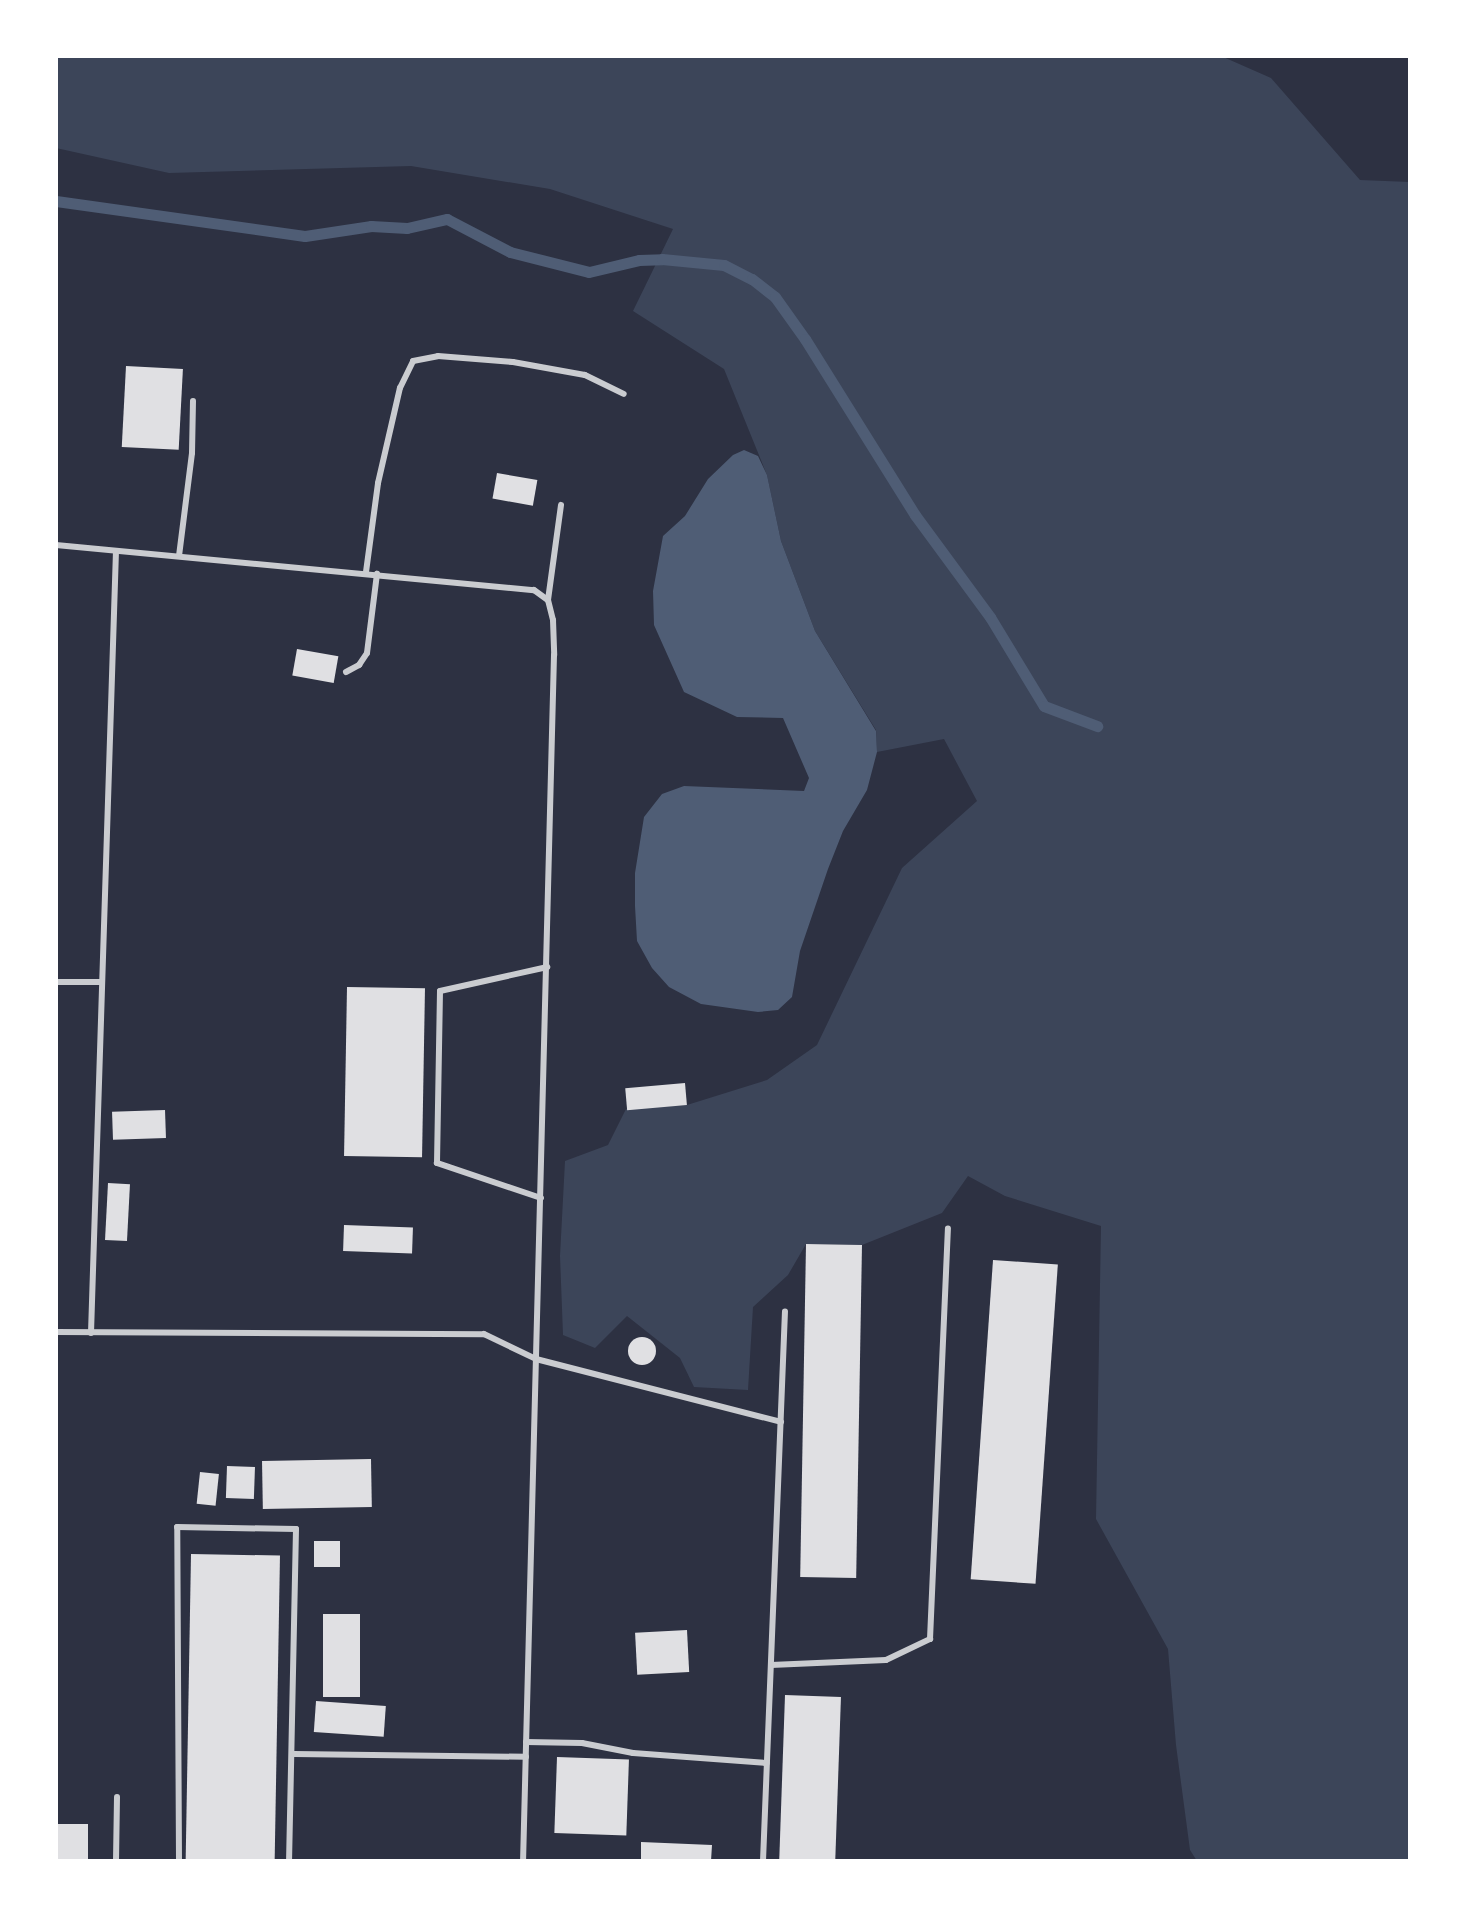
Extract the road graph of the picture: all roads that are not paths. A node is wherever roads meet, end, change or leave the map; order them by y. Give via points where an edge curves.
1 (624, 394) dead end
2 (193, 401) dead end
3 (561, 505) dead end
4 (56, 545) edge
5 (116, 552) junction
6 (179, 556) junction
7 (366, 572) junction
8 (377, 574) junction
9 (548, 600) junction
10 (346, 672) dead end
11 (547, 967) junction
12 (56, 982) edge
13 (101, 982) junction
14 (541, 1198) junction
15 (948, 1228) dead end
16 (785, 1311) dead end
17 (56, 1332) edge
18 (91, 1333) junction
19 (536, 1359) junction
20 (781, 1422) junction
21 (771, 1665) junction
22 (526, 1742) junction
23 (294, 1754) junction
24 (526, 1757) junction
25 (767, 1763) junction
26 (117, 1797) dead end
27 (116, 1861) edge
28 (179, 1861) edge
29 (289, 1861) edge
30 (523, 1861) edge
31 (763, 1861) edge

1 - 7 lane via 585,375 513,362 438,356 413,361 400,388 381,470
2 - 6 lane
3 - 9 lane
4 - 5 lane
5 - 6 lane
5 - 13 lane
6 - 7 lane
7 - 8 lane
8 - 9 lane via 534,590
8 - 10 lane via 367,653
9 - 11 lane via 554,655
11 - 14 lane
11 - 14 lane via 440,991 437,1163
12 - 13 lane
13 - 18 lane
14 - 19 lane
15 - 21 lane via 930,1639 886,1660
16 - 20 lane
17 - 18 lane
18 - 19 lane via 484,1334
19 - 20 lane
19 - 22 lane
20 - 21 lane
21 - 25 lane
22 - 24 lane
22 - 25 lane
23 - 24 lane
23 - 28 lane via 296,1529 177,1527
23 - 29 lane
24 - 30 lane
25 - 31 lane
26 - 27 lane

